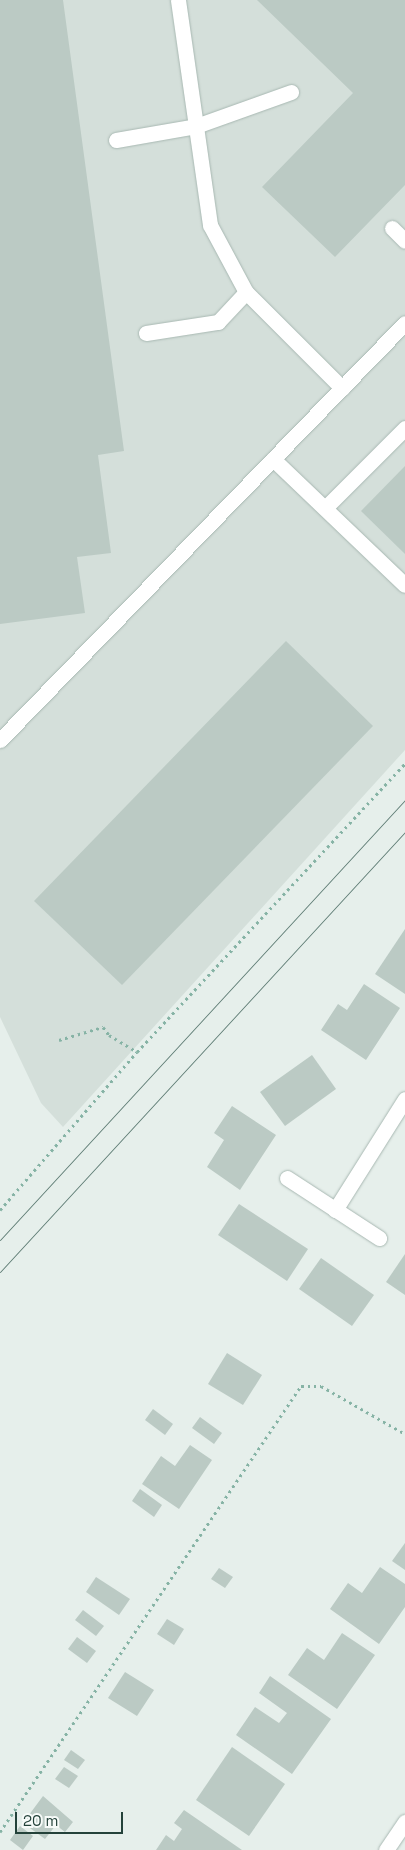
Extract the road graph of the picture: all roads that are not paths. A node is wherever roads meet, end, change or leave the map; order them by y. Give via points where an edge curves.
1 (178, 0) edge
2 (291, 92) dead end
3 (196, 126) junction
4 (116, 140) dead end
5 (392, 228) dead end
6 (405, 242) edge
7 (246, 292) junction
8 (405, 323) edge
9 (146, 333) dead end
10 (342, 388) junction
11 (405, 428) edge
12 (273, 459) junction
13 (325, 508) junction
14 (405, 585) edge
15 (0, 740) edge
16 (405, 1099) edge
17 (287, 1178) dead end
18 (335, 1210) junction
19 (379, 1238) dead end
20 (405, 1822) edge
21 (386, 1850) edge

1 - 3 street
2 - 3 street
3 - 4 street
3 - 7 street via 210,225
5 - 6 street
7 - 9 street via 218,322
7 - 10 street
8 - 10 street
10 - 12 street
11 - 13 street
12 - 13 street
12 - 15 street
13 - 14 street
16 - 18 street
17 - 18 street
18 - 19 street
20 - 21 street

